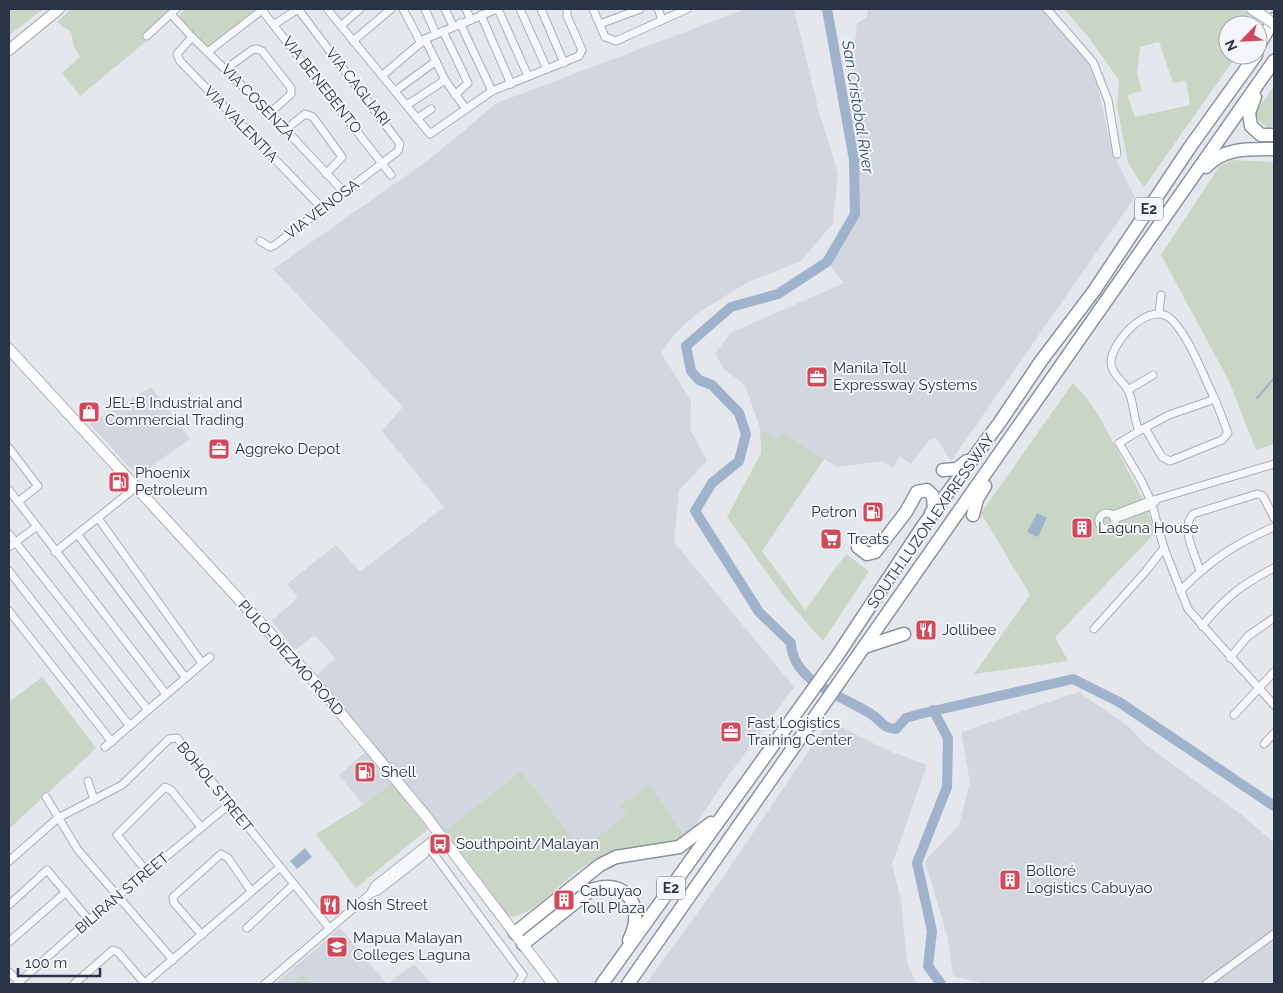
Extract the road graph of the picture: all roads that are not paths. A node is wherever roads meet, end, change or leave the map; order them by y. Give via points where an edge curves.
1 (59, 9) edge
2 (261, 9) edge
3 (298, 9) edge
4 (330, 9) edge
5 (360, 9) edge
6 (391, 9) edge
7 (403, 9) edge
8 (425, 9) edge
9 (445, 9) edge
10 (466, 9) edge
11 (498, 9) edge
12 (520, 9) edge
13 (541, 9) edge
14 (566, 9) edge
15 (593, 9) edge
16 (640, 9) edge
17 (658, 9) edge
18 (684, 9) edge
19 (1047, 9) edge
20 (1252, 9) edge
21 (174, 11) edge
22 (484, 12) edge
23 (1264, 15) edge
24 (662, 18) junction
25 (471, 20) junction
26 (275, 24) junction
27 (600, 24) junction
28 (342, 25) junction
29 (457, 25) junction
30 (439, 32) junction
31 (147, 36) dead end
32 (192, 37) junction
33 (353, 41) junction
34 (423, 41) junction
35 (9, 50) edge
36 (209, 51) junction
37 (436, 61) junction
38 (1274, 61) edge
39 (564, 63) junction
40 (1248, 65) edge
41 (226, 69) junction
42 (547, 69) junction
43 (1265, 74) junction
44 (382, 75) junction
45 (528, 76) junction
46 (444, 80) junction
47 (511, 84) junction
48 (395, 91) junction
49 (492, 91) junction
50 (455, 95) junction
51 (407, 105) junction
52 (431, 109) dead end
53 (466, 109) junction
54 (270, 113) junction
55 (418, 118) junction
56 (285, 130) junction
57 (1274, 135) edge
58 (1274, 149) edge
59 (1118, 154) dead end
60 (383, 163) junction
61 (326, 174) junction
62 (391, 175) dead end
63 (344, 192) junction
64 (1175, 202) junction
65 (322, 208) junction
66 (260, 241) dead end
67 (1161, 295) dead end
68 (1159, 314) junction
69 (9, 349) edge
70 (1152, 375) dead end
71 (1128, 390) junction
72 (1214, 399) junction
73 (1142, 429) junction
74 (985, 443) junction
75 (9, 448) edge
76 (997, 456) junction
77 (1274, 464) edge
78 (943, 470) dead end
79 (135, 488) junction
80 (9, 490) edge
81 (18, 502) junction
82 (1153, 502) junction
83 (973, 515) dead end
84 (1114, 517) dead end
85 (98, 518) junction
86 (1274, 518) edge
87 (923, 526) junction
88 (36, 527) junction
89 (1274, 527) edge
90 (9, 534) edge
91 (78, 534) junction
92 (12, 545) edge
93 (858, 547) dead end
94 (1164, 548) junction
95 (55, 552) junction
96 (1274, 568) edge
97 (9, 571) edge
98 (1200, 571) junction
99 (1180, 591) junction
100 (9, 611) edge
101 (1274, 618) edge
102 (1202, 626) junction
103 (1094, 629) dead end
104 (904, 634) dead end
105 (864, 647) junction
106 (210, 657) dead end
107 (1230, 658) junction
108 (202, 663) junction
109 (1274, 672) edge
110 (185, 677) junction
111 (1259, 688) junction
112 (166, 694) junction
113 (1274, 704) edge
114 (148, 710) junction
115 (1234, 715) dead end
116 (129, 725) junction
117 (1274, 733) edge
118 (112, 742) junction
119 (1264, 744) dead end
120 (105, 748) dead end
121 (88, 781) dead end
122 (46, 797) dead end
123 (94, 800) junction
124 (230, 804) junction
125 (726, 810) junction
126 (58, 818) junction
127 (201, 827) junction
128 (440, 834) junction
129 (428, 846) junction
130 (9, 861) edge
131 (279, 868) junction
132 (148, 873) junction
133 (294, 885) junction
134 (251, 891) junction
135 (66, 892) junction
136 (119, 896) junction
137 (9, 905) edge
138 (89, 920) junction
139 (247, 928) dead end
140 (330, 929) junction
141 (515, 933) junction
142 (1274, 934) edge
143 (202, 935) junction
144 (9, 942) edge
145 (523, 944) junction
146 (173, 960) junction
147 (616, 966) junction
148 (9, 972) edge
149 (18, 983) edge
150 (74, 984) edge
151 (144, 984) edge
152 (265, 984) edge
153 (517, 984) edge
154 (553, 984) edge
155 (602, 984) edge
156 (628, 984) edge
157 (1206, 984) edge

1 - 35 main road
2 - 26 street, VIA BENEBENTO
2 - 36 street
3 - 26 street
3 - 60 street, VIA CAGLIARI via 400,144 398,151
4 - 28 street
5 - 28 street
6 - 33 street
7 - 34 street
8 - 30 street
9 - 29 street
10 - 25 street
11 - 22 street
11 - 45 street
12 - 42 street
13 - 39 street
14 - 39 street via 582,50 579,56
15 - 27 street
16 - 27 street
17 - 24 street
18 - 24 street
19 - 59 street via 1093,62 1108,100
20 - 23 main road
21 - 31 street
21 - 32 street, VIA COSENZA
22 - 25 street
22 - 47 street
24 - 27 street via 616,41 605,37
25 - 29 street
26 - 60 street, VIA BENEBENTO
28 - 33 street
29 - 30 street
29 - 49 street
30 - 34 street
30 - 50 street via 468,83
32 - 36 street, VIA COSENZA
32 - 65 street, VIA VALENTIA via 177,54 180,61
33 - 44 street
34 - 37 street
34 - 44 street
36 - 41 street, VIA COSENZA
37 - 46 street
37 - 48 street
38 - 43 highway, SOUTH LUZON EXPRESSWAY / E2
39 - 42 street
40 - 74 highway, SOUTH LUZON EXPRESSWAY / E2 via 1094,291
41 - 54 street, VIA COSENZA
41 - 54 street via 252,50 262,51 292,88 291,94
42 - 45 street
43 - 57 highway via 1249,119 1255,131
43 - 64 highway, SOUTH LUZON EXPRESSWAY / E2
44 - 48 street
45 - 47 street
46 - 50 street
46 - 51 street
47 - 49 street
48 - 51 street
49 - 53 street
50 - 53 street
51 - 55 street
52 - 55 street
53 - 55 street via 430,134
54 - 56 street, VIA COSENZA
56 - 61 street, VIA COSENZA
56 - 61 street via 305,114 313,117 342,157
58 - 64 highway via 1236,150 1221,155 1212,160
60 - 62 street, VIA BENEBENTO
60 - 63 street, VIA VENOSA
61 - 63 street, VIA COSENZA
63 - 65 street, VIA VENOSA
64 - 76 highway, SOUTH LUZON EXPRESSWAY / E2
65 - 66 street, VIA VENOSA via 275,245 270,247
67 - 68 street
68 - 71 street via 1149,315 1134,324 1113,352 1110,363 1113,371
68 - 72 street via 1173,320 1185,338
69 - 79 main road, PULO-DIEZMO ROAD
70 - 71 street
71 - 73 street via 1133,417
72 - 73 street via 1169,415
72 - 73 street via 1228,432 1222,440 1170,461 1162,457
73 - 82 street via 1119,443
74 - 78 highway via 957,469
74 - 87 highway, SOUTH LUZON EXPRESSWAY / E2
75 - 81 street via 38,486
76 - 83 highway
76 - 105 highway, SOUTH LUZON EXPRESSWAY / E2
77 - 82 street
79 - 85 street
79 - 128 main road, PULO-DIEZMO ROAD via 315,682
80 - 81 street
81 - 88 street
82 - 84 street
82 - 94 street
85 - 91 street
85 - 108 street
86 - 98 street via 1263,496 1257,494 1193,514 1187,530
87 - 93 highway via 934,509 935,501 931,493 921,490 913,496 906,512 875,552 867,554
87 - 125 highway, SOUTH LUZON EXPRESSWAY / E2 via 837,656
88 - 92 street
88 - 95 street
89 - 98 street via 1239,542
90 - 92 street
91 - 95 street
91 - 110 street
92 - 114 street
94 - 99 street
94 - 103 street
95 - 112 street
96 - 102 street via 1242,585
97 - 116 street
98 - 99 street
99 - 102 street via 1188,609
100 - 118 street
101 - 107 street via 1248,636
102 - 107 street
104 - 105 highway
105 - 156 highway, SOUTH LUZON EXPRESSWAY / E2
106 - 108 street
107 - 111 street
108 - 110 street
109 - 111 street
110 - 112 street
111 - 113 street
111 - 115 street
112 - 114 street
114 - 116 street
116 - 118 street
117 - 119 street
118 - 120 street
121 - 123 street
122 - 126 street
123 - 124 street, BOHOL STREET via 122,785 168,739 174,737
123 - 126 street, BOHOL STREET
124 - 127 street, BILIRAN STREET
124 - 131 street, BOHOL STREET
125 - 141 highway via 679,847 616,857 600,865
125 - 147 highway, SOUTH LUZON EXPRESSWAY / E2
126 - 130 street, BOHOL STREET
126 - 136 street via 78,850
127 - 132 street, BILIRAN STREET
127 - 132 street via 165,787 117,835
128 - 129 street
128 - 141 main road, PULO-DIEZMO ROAD
129 - 140 street via 420,848 375,885 370,894
129 - 153 street via 523,975
131 - 133 street, BOHOL STREET
131 - 134 street
132 - 136 street, BILIRAN STREET
133 - 139 street
133 - 140 street, BOHOL STREET
134 - 143 street
134 - 143 street via 228,858 221,854 210,862 173,897 174,903
135 - 137 street via 47,870
135 - 138 street
135 - 144 street
136 - 138 street, BILIRAN STREET
136 - 146 street
138 - 149 street, BILIRAN STREET
140 - 152 street
141 - 145 main road, PULO-DIEZMO ROAD
142 - 157 street
143 - 146 street
145 - 147 highway via 590,890 616,886 631,899 636,920
145 - 154 main road, PULO-DIEZMO ROAD
146 - 151 street
147 - 155 highway, SOUTH LUZON EXPRESSWAY / E2
148 - 149 street
150 - 151 street via 113,950

